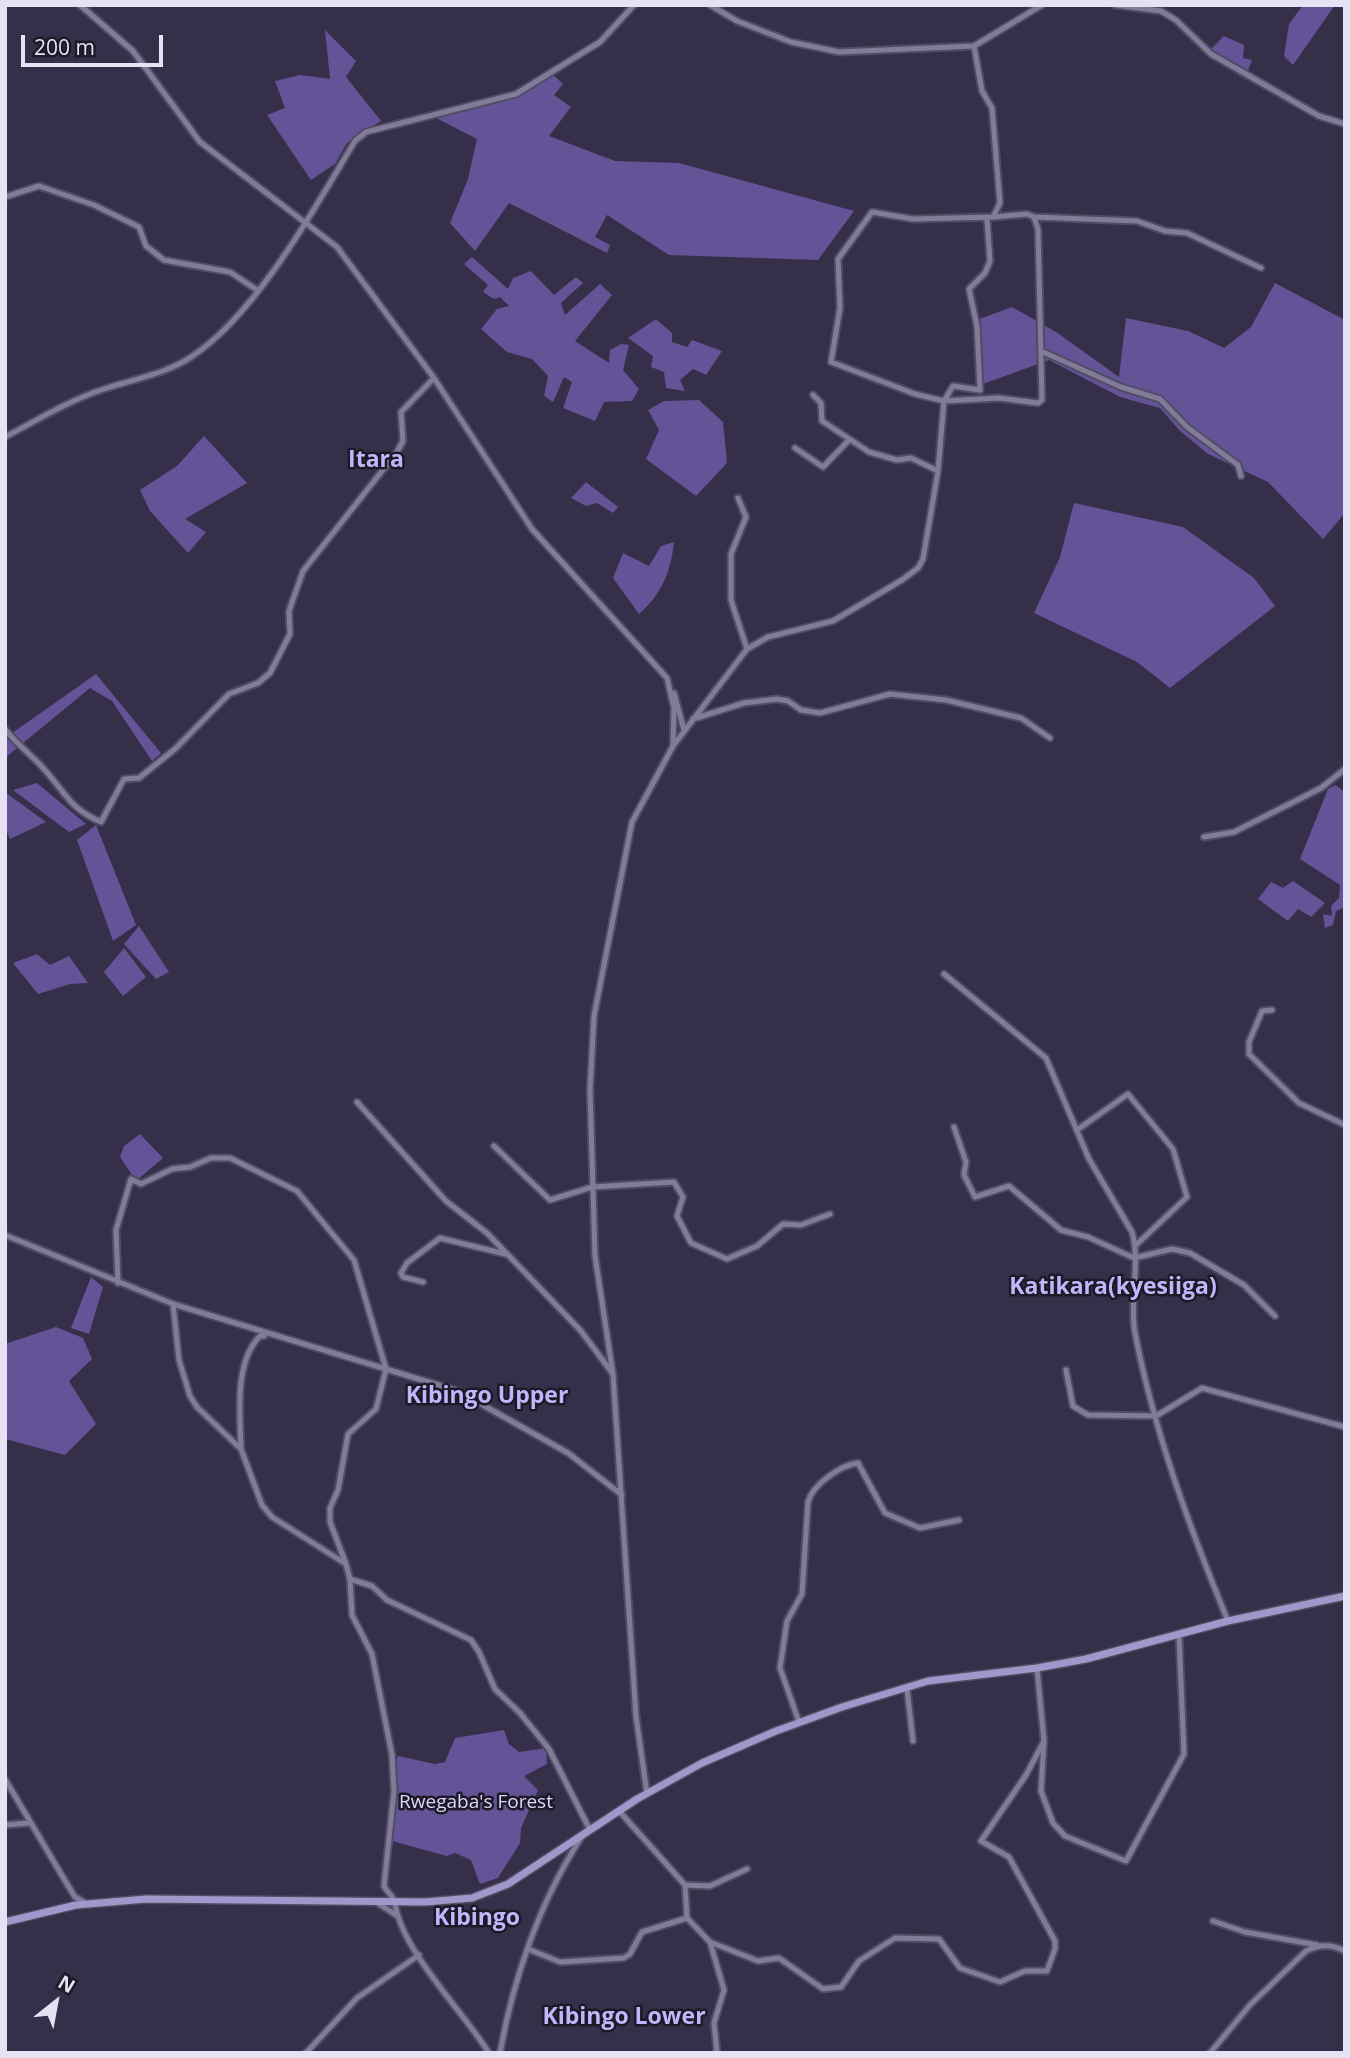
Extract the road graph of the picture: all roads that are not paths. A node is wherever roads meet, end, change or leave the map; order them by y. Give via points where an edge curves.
1 (80, 5) edge
2 (634, 5) edge
3 (710, 5) edge
4 (1042, 5) edge
5 (1115, 5) edge
6 (974, 46) junction
7 (1345, 124) edge
8 (5, 197) edge
9 (1034, 217) junction
10 (990, 218) junction
11 (306, 222) junction
12 (1261, 268) dead end
13 (257, 290) junction
14 (1041, 351) junction
15 (435, 378) junction
16 (813, 395) dead end
17 (944, 401) junction
18 (5, 437) edge
19 (849, 440) junction
20 (795, 448) dead end
21 (938, 471) junction
22 (1241, 476) dead end
23 (738, 498) dead end
24 (747, 649) junction
25 (673, 691) junction
26 (693, 719) junction
27 (5, 729) edge
28 (684, 730) junction
29 (1050, 738) dead end
30 (673, 746) junction
31 (1345, 769) edge
32 (1204, 837) dead end
33 (944, 974) dead end
34 (1272, 1010) dead end
35 (356, 1102) dead end
36 (1345, 1125) edge
37 (954, 1127) dead end
38 (1077, 1130) junction
39 (494, 1146) dead end
40 (592, 1187) junction
41 (830, 1214) dead end
42 (5, 1235) edge
43 (1136, 1245) junction
44 (508, 1255) junction
45 (1134, 1258) junction
46 (423, 1282) dead end
47 (118, 1283) junction
48 (173, 1304) junction
49 (1275, 1316) dead end
50 (271, 1335) junction
51 (386, 1370) junction
52 (1066, 1370) dead end
53 (613, 1374) junction
54 (1156, 1416) junction
55 (1345, 1427) edge
56 (241, 1449) junction
57 (622, 1494) junction
58 (959, 1520) dead end
59 (346, 1564) junction
60 (351, 1579) junction
61 (1345, 1596) edge
62 (1228, 1621) junction
63 (1179, 1635) junction
64 (1037, 1668) junction
65 (907, 1689) junction
66 (799, 1722) junction
67 (913, 1741) dead end
68 (1044, 1741) junction
69 (5, 1779) edge
70 (647, 1794) junction
71 (620, 1812) junction
72 (29, 1823) junction
73 (5, 1825) edge
74 (590, 1830) junction
75 (582, 1836) junction
76 (747, 1869) dead end
77 (685, 1885) junction
78 (374, 1901) junction
79 (396, 1902) junction
80 (87, 1904) junction
81 (397, 1915) junction
82 (687, 1918) junction
83 (1213, 1921) dead end
84 (5, 1922) edge
85 (710, 1942) junction
86 (1317, 1945) junction
87 (528, 1949) junction
88 (1345, 1951) edge
89 (419, 1955) junction
90 (306, 2053) edge
91 (489, 2053) edge
92 (500, 2053) edge
93 (717, 2053) edge
94 (1210, 2053) edge

1 - 11 street via 133,51 200,142
2 - 11 street via 600,42 516,94 366,132 355,141
3 - 6 street via 755,28 822,51
4 - 6 street
5 - 7 street via 1161,11 1211,54 1319,116
6 - 10 street via 982,91 992,108 1000,203
8 - 13 street via 37,186 72,196 139,227 146,246 164,260 230,272
9 - 10 street
9 - 12 street via 1137,221 1187,233
9 - 14 street
10 - 17 street via 990,261 969,289 977,326 980,390 953,386
10 - 17 street via 913,219 872,212 838,259 840,309 831,362
11 - 13 street
11 - 15 street via 337,247
13 - 18 street via 226,327 191,358 85,397
14 - 17 street via 1040,402 999,398
14 - 22 street via 1160,399 1186,427 1238,465
15 - 25 street via 532,529 667,678
15 - 27 street via 401,412 403,441 397,452 303,571 289,611 289,634 274,668 262,680 229,694 139,778 124,779 101,822 66,800 46,771
16 - 19 street via 821,402 822,421
17 - 21 street
19 - 20 street via 823,467
19 - 21 street via 874,454 911,458
21 - 24 street via 926,548 918,568 833,621 768,638
23 - 24 street via 746,517 732,551 731,600
24 - 26 street
25 - 28 street
25 - 30 street
26 - 28 street
26 - 29 street via 744,703 777,699 820,713 890,694 946,700 1021,718
28 - 30 street
30 - 40 street via 632,822 594,1016
31 - 32 street via 1321,788 1234,832
33 - 38 street via 1046,1058
34 - 36 street via 1262,1011 1249,1054 1299,1103
35 - 44 street via 453,1208
37 - 45 street via 972,1196 1009,1186 1061,1230
38 - 43 street
38 - 43 street via 1128,1094 1173,1149 1187,1197
39 - 40 street via 550,1200
40 - 41 street via 674,1182 683,1197 677,1216 691,1243 727,1259 757,1246 783,1224 801,1225
40 - 53 street via 595,1256
42 - 47 street
43 - 45 street
44 - 46 street via 440,1238 401,1273
44 - 53 street via 581,1331
45 - 49 street via 1172,1249 1190,1253 1244,1285
45 - 54 street via 1134,1330
47 - 48 street
47 - 51 street via 117,1226 131,1179 141,1184 177,1167 230,1158 297,1191 352,1256
48 - 50 street
48 - 56 street via 179,1360 190,1396
50 - 51 street
50 - 56 street via 260,1336 245,1362
51 - 57 street via 458,1391 520,1423
51 - 59 street via 376,1409 348,1434 338,1490 330,1508 330,1522
52 - 54 street via 1078,1411
53 - 57 street
54 - 55 street via 1202,1388
54 - 62 street via 1199,1551
56 - 59 street via 266,1511
57 - 70 street via 636,1716
58 - 66 street via 920,1528 885,1513 858,1462 813,1490 808,1502 802,1594 787,1621 780,1668
59 - 60 street
60 - 74 street via 471,1640 495,1689 548,1749
60 - 79 street via 352,1615 372,1654 392,1755 394,1791 384,1878 386,1891
61 - 62 main road
62 - 63 main road
63 - 64 main road
63 - 68 street via 1184,1754 1128,1860 1112,1857 1056,1829 1042,1797
64 - 65 main road via 928,1681
64 - 68 street
65 - 66 main road
65 - 67 street
66 - 70 main road via 702,1763
68 - 85 street via 981,1841 1009,1857 1055,1941 1048,1971 1025,1971 1000,1982 960,1968 939,1939 903,1937 866,1955 841,1987 827,1990 779,1958 758,1961
69 - 72 street
70 - 71 main road
71 - 74 main road
71 - 77 street
72 - 73 street
72 - 80 street via 75,1897
74 - 75 main road
75 - 79 main road via 491,1892 450,1901
75 - 87 street via 555,1881
76 - 77 street via 710,1886
77 - 82 street
78 - 79 main road
78 - 80 main road via 146,1899
78 - 81 street
79 - 81 street
80 - 84 main road
81 - 89 street
82 - 85 street
82 - 87 street via 642,1932 624,1958 560,1962
83 - 86 street via 1245,1932
85 - 93 street via 724,1990 714,2023
86 - 88 street
86 - 94 street via 1250,2005
87 - 92 street
89 - 90 street via 357,1998
89 - 91 street

